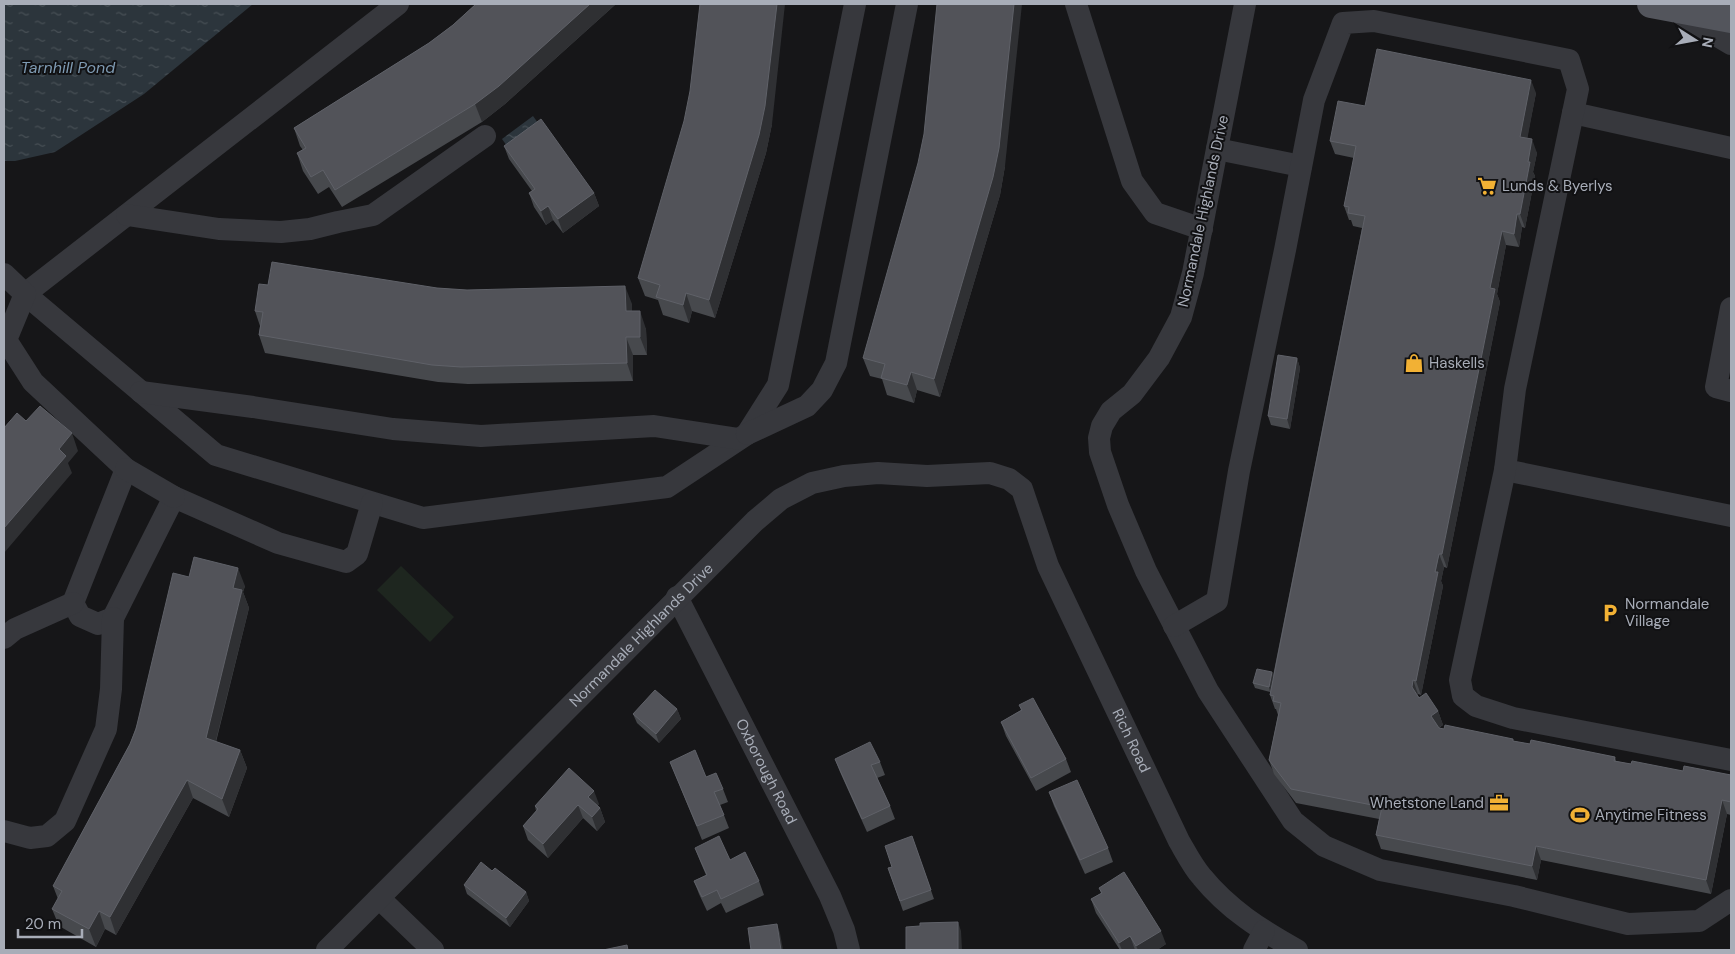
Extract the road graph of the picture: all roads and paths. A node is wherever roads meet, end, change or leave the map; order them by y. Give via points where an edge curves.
1 (398, 4) edge
2 (855, 4) edge
3 (907, 4) edge
4 (1076, 4) edge
5 (1245, 4) edge
6 (1661, 6) edge
7 (1731, 19) edge
8 (1731, 44) edge
9 (1573, 113) junction
10 (485, 136) dead end
11 (1731, 148) edge
12 (1217, 149) junction
13 (1301, 166) junction
14 (127, 215) junction
15 (1202, 229) junction
16 (4, 274) edge
17 (25, 294) junction
18 (1731, 308) edge
19 (1731, 390) edge
20 (141, 392) junction
21 (743, 437) junction
22 (126, 469) junction
23 (1505, 470) junction
24 (1022, 489) joint
25 (174, 497) junction
26 (372, 503) junction
27 (1731, 516) edge
28 (677, 597) junction
29 (73, 603) junction
30 (113, 618) junction
31 (1174, 626) junction
32 (4, 638) edge
33 (1731, 760) edge
34 (4, 831) edge
35 (379, 898) junction
36 (1731, 900) edge
37 (1259, 941) edge
38 (327, 950) edge
39 (433, 950) edge
40 (849, 950) edge
41 (1297, 950) edge

1 - 14 street
2 - 21 street via 778,385
3 - 21 street via 836,363 822,390 807,406
4 - 15 street via 1132,181 1155,213
5 - 12 street, Normandale Highlands Drive
6 - 7 main road
6 - 8 street
9 - 11 street
9 - 13 street via 1578,89 1569,60 1374,21 1342,23 1314,100
9 - 23 street via 1515,389
10 - 14 street via 373,216 281,232 219,229
12 - 13 street
12 - 15 street, Normandale Highlands Drive
13 - 31 street via 1239,471 1217,600
14 - 17 street
15 - 31 street, Normandale Highlands Drive via 1181,317 1159,358 1132,394 1111,411 1099,438 1100,452 1118,504 1146,571
16 - 17 street
17 - 20 street
17 - 22 street via 6,340 33,382
18 - 19 street via 1716,387
20 - 21 street via 393,429 481,436 654,426
20 - 26 street via 216,455
21 - 26 street via 668,487 423,518
22 - 25 street
22 - 29 street
23 - 27 street
23 - 33 street via 1460,680 1463,696 1476,706 1512,718
24 - 28 street, Normandale Highlands Drive via 1008,479 990,473 926,476 878,473 812,483 781,498
24 - 37 street, Rich Road via 1048,566 1179,841 1201,876
25 - 26 street via 278,543 346,562 357,554
25 - 30 street
28 - 35 street, Normandale Highlands Drive
28 - 40 street, Oxborough Road via 830,896
29 - 30 street via 80,616 98,624
29 - 32 street via 15,629
30 - 34 street via 112,689 106,729 65,821 47,836 30,838
31 - 36 street via 1208,691 1293,821 1324,846 1380,870 1514,896 1628,924 1699,920
35 - 38 street, Normandale Highlands Drive
35 - 39 street
37 - 41 street, Rich Road

